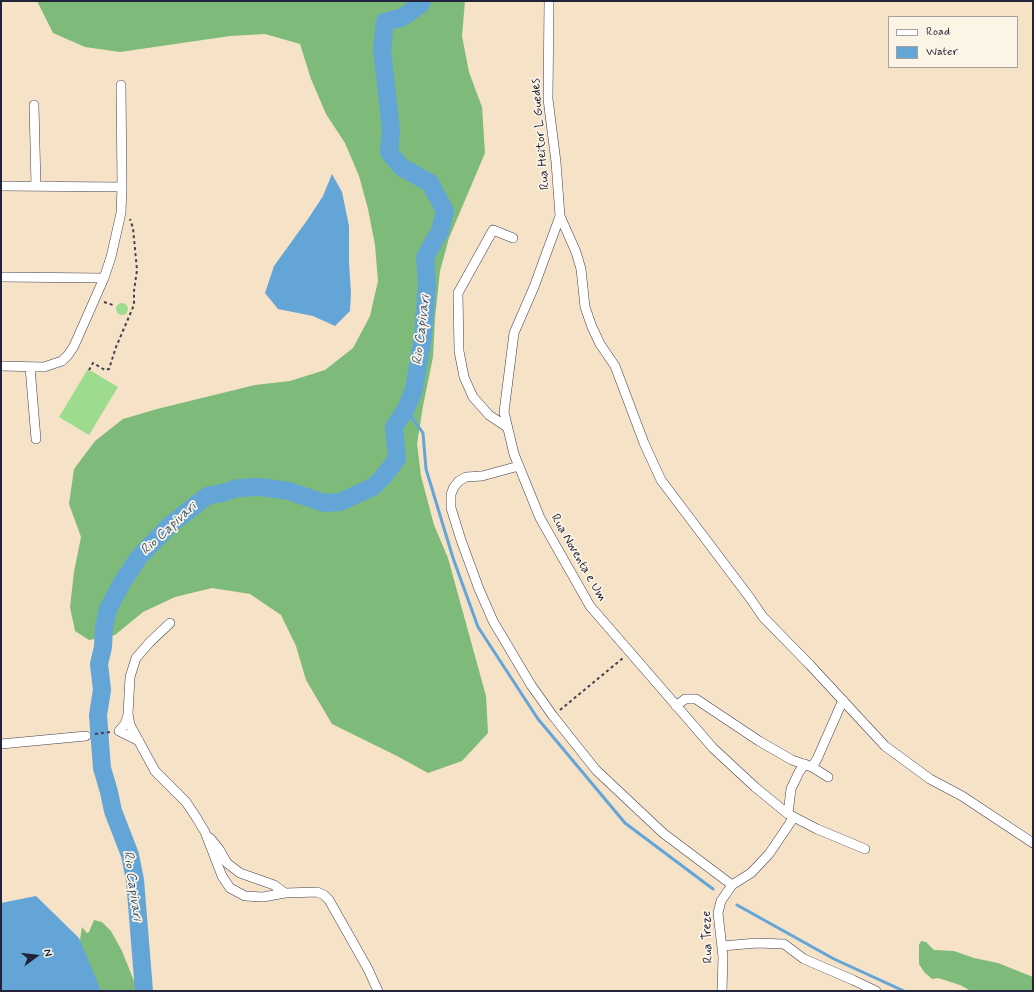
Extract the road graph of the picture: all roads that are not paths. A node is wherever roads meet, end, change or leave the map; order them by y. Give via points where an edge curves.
1 (549, 1) edge
2 (121, 85) dead end
3 (34, 105) dead end
4 (1, 186) edge
5 (36, 186) junction
6 (122, 187) junction
7 (560, 216) junction
8 (513, 238) dead end
9 (1, 277) edge
10 (104, 278) junction
11 (1, 366) edge
12 (30, 367) junction
13 (508, 427) junction
14 (36, 439) dead end
15 (519, 466) junction
16 (170, 623) dead end
17 (843, 700) junction
18 (676, 706) junction
19 (128, 714) junction
20 (86, 736) road end
21 (139, 741) junction
22 (1, 744) edge
23 (808, 765) junction
24 (828, 777) dead end
25 (791, 816) junction
26 (205, 832) junction
27 (1033, 843) edge
28 (865, 849) dead end
29 (732, 885) junction
30 (285, 893) junction
31 (722, 946) junction
32 (378, 991) edge
33 (722, 991) edge
34 (876, 991) edge

1 - 7 street, Rua Heitor L Guedes via 548,99
2 - 6 street
3 - 5 street
4 - 5 street
5 - 6 street
6 - 10 street via 117,235
7 - 13 street, Rua Noventa e Um via 514,333 504,412
7 - 17 street via 582,269 586,307 592,327 615,366 661,480 763,617
8 - 13 street via 493,230 458,293 459,351 464,377 473,397 489,414
9 - 10 street
10 - 12 street via 68,355 55,364
11 - 12 street
12 - 14 street
13 - 15 street, Rua Noventa e Um
15 - 18 street, Rua Noventa e Um via 540,518 590,606
15 - 29 street via 466,477 459,480 451,494 451,508 461,540 493,621 530,685 596,770 663,833
16 - 19 street via 136,658 130,677
17 - 23 street via 817,759
17 - 27 street via 885,746 902,759
18 - 23 street via 685,699 696,699 792,760
18 - 25 street, Rua Noventa e Um via 713,748 755,788
19 - 21 street via 130,725
19 - 21 street via 120,731
20 - 22 street
21 - 26 street via 155,771 186,802
23 - 24 street
23 - 25 street via 799,772 791,789
25 - 28 street, Rua Noventa e Um
25 - 29 street via 769,854 751,873
26 - 30 street via 227,863 240,873 274,885
26 - 30 street via 222,876 230,888 245,896 263,897
29 - 31 street, Rua Treze via 721,901 718,913
30 - 32 street via 317,892 329,900
31 - 33 street, Rua Treze
31 - 34 street via 784,944 804,959

